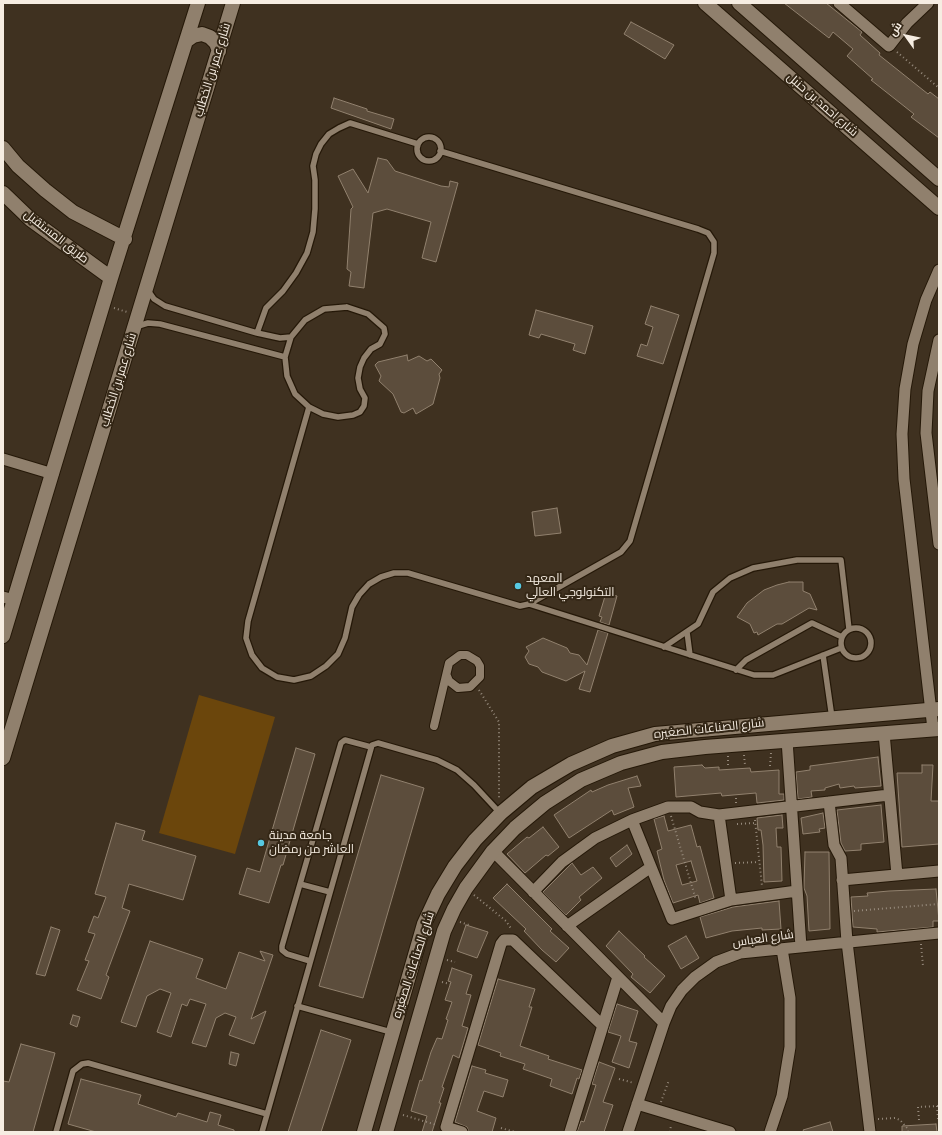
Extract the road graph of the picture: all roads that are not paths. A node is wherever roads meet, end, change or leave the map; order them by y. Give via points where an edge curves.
1 (198, 3) edge
2 (233, 3) edge
3 (705, 3) edge
4 (739, 3) edge
5 (839, 3) edge
6 (925, 4) edge
7 (186, 41) junction
8 (219, 51) junction
9 (834, 87) junction
10 (820, 104) junction
11 (418, 144) junction
12 (3, 148) edge
13 (440, 151) junction
14 (938, 176) edge
15 (3, 193) edge
16 (939, 208) edge
17 (125, 239) junction
18 (939, 270) edge
19 (111, 278) junction
20 (146, 287) junction
21 (136, 321) junction
22 (257, 334) junction
23 (291, 337) junction
24 (939, 340) edge
25 (285, 357) junction
26 (309, 407) junction
27 (3, 459) edge
28 (53, 474) junction
29 (939, 544) edge
30 (8, 598) edge
31 (529, 604) junction
32 (850, 629) junction
33 (687, 632) junction
34 (3, 636) edge
35 (842, 637) junction
36 (664, 647) junction
37 (841, 648) junction
38 (690, 655) junction
39 (823, 655) junction
40 (736, 670) junction
41 (447, 676) junction
42 (935, 709) edge
43 (832, 718) junction
44 (434, 726) dead end
45 (936, 729) edge
46 (884, 733) junction
47 (787, 740) junction
48 (371, 747) junction
49 (3, 758) edge
50 (890, 795) junction
51 (828, 802) junction
52 (791, 807) junction
53 (501, 813) junction
54 (719, 815) junction
55 (632, 820) junction
56 (493, 851) junction
57 (651, 867) junction
58 (939, 872) edge
59 (897, 875) junction
60 (842, 880) junction
61 (300, 884) junction
62 (797, 890) junction
63 (330, 892) junction
64 (533, 892) junction
65 (731, 900) junction
66 (567, 926) junction
67 (939, 933) edge
68 (847, 942) junction
69 (801, 947) junction
70 (782, 949) junction
71 (310, 961) junction
72 (618, 977) junction
73 (402, 1000) junction
74 (422, 1004) junction
75 (297, 1006) junction
76 (664, 1023) junction
77 (603, 1026) junction
78 (393, 1033) junction
79 (637, 1104) junction
80 (266, 1114) junction
81 (56, 1132) edge
82 (262, 1132) edge
83 (364, 1132) edge
84 (386, 1132) edge
85 (462, 1132) edge
86 (570, 1132) edge
87 (628, 1132) edge
88 (730, 1132) edge
89 (770, 1132) edge
90 (870, 1132) edge

1 - 7 street
2 - 8 street, شارع عمر بن الخطاب
3 - 10 street, شارع احمد بن حنبل
4 - 9 street, شارع احمد بن حنبل
5 - 6 street via 890,46
7 - 8 street via 202,34 216,43
7 - 17 street
8 - 20 street, شارع عمر بن الخطاب
9 - 10 street
9 - 14 street, شارع احمد بن حنبل
10 - 16 street, شارع احمد بن حنبل
11 - 13 lane via 426,138 432,138 438,142
11 - 13 lane via 418,153 425,160 435,159
11 - 22 lane via 350,123 334,131 321,144 313,166 315,210 313,232 306,253 283,291 266,308
12 - 17 street via 18,166 73,212
13 - 31 lane via 698,229 708,233 714,242 714,253 630,542 621,552
15 - 19 street, طريق المستقبل via 30,219
17 - 19 street
18 - 42 street via 926,300 913,344 905,389 902,434 904,479
19 - 28 street
20 - 21 street, شارع عمر بن الخطاب
20 - 22 lane via 159,303
21 - 25 lane via 160,324
21 - 49 street, شارع عمر بن الخطاب
22 - 23 lane
23 - 25 lane
23 - 26 lane via 305,320 324,309 346,307 368,314 384,328 383,340 364,358 360,367 358,378 364,406 360,412 338,417 323,414
24 - 29 street via 928,391 926,433
25 - 26 lane via 287,376 292,388
26 - 31 lane via 248,621 246,638 252,655 262,668 277,677 294,680 311,676 326,666 338,654 346,638 352,607 359,595 368,584 394,573 408,573 511,604
27 - 28 street
28 - 30 street
30 - 34 street
31 - 36 lane
32 - 33 lane via 842,560 812,560 754,568 730,578 714,592 700,621
32 - 35 lane
32 - 37 lane via 858,628 866,632 870,640 870,649 864,656 855,658 847,655
33 - 36 lane
33 - 38 lane
35 - 37 lane
35 - 40 lane via 812,623 746,660
36 - 38 lane
37 - 39 lane
38 - 40 lane
39 - 40 lane via 767,676 754,676
39 - 43 lane
41 - 41 street via 449,663 460,655 467,655 480,666 480,677 470,687 458,688
41 - 44 street
42 - 43 street, شارع الصناعات الصغيره
42 - 45 street
43 - 53 street, شارع الصناعات الصغيره via 655,734 612,746 571,764 532,787
45 - 46 street, شارع الصناعات الصغيره
46 - 47 street, شارع الصناعات الصغيره
46 - 50 street
47 - 52 street
47 - 56 street, شارع الصناعات الصغيره via 662,752 620,763 581,780 545,803
48 - 53 lane via 378,743 437,760 457,770
48 - 61 lane via 345,740 340,744
48 - 63 lane
50 - 51 street
50 - 59 street
51 - 52 street
51 - 60 street via 834,845 841,858
52 - 54 street
52 - 62 street
53 - 73 street, شارع الصناعات الصغيره via 471,845 438,894 424,924
54 - 55 street via 704,814 691,807 668,807
54 - 65 street
55 - 57 street
55 - 64 street via 595,838 562,862
56 - 64 street
56 - 74 street, شارع الصناعات الصغيره via 466,888 444,931
57 - 65 street via 672,919
57 - 66 street
58 - 59 street
59 - 60 street
60 - 68 street
61 - 63 lane
61 - 71 lane via 282,950
62 - 65 street
62 - 69 street
63 - 71 lane
64 - 66 street
66 - 72 street
67 - 68 street, شارع العباس
68 - 69 street, شارع العباس
68 - 90 street
69 - 70 street, شارع العباس
70 - 76 street, شارع العباس via 740,953 716,962 682,990
70 - 89 street via 790,998 790,1047 782,1096
71 - 75 lane
72 - 76 street
72 - 77 street
73 - 74 street
73 - 78 street, شارع الصناعات الصغيره
74 - 84 street, شارع الصناعات الصغيره
75 - 78 lane
75 - 80 lane
76 - 79 street, شارع العباس
77 - 85 street via 513,940 504,940 446,1127
77 - 86 street
78 - 83 street, شارع الصناعات الصغيره
79 - 87 street, شارع العباس
79 - 88 street
80 - 81 lane via 88,1063 82,1064 74,1071
80 - 82 lane

